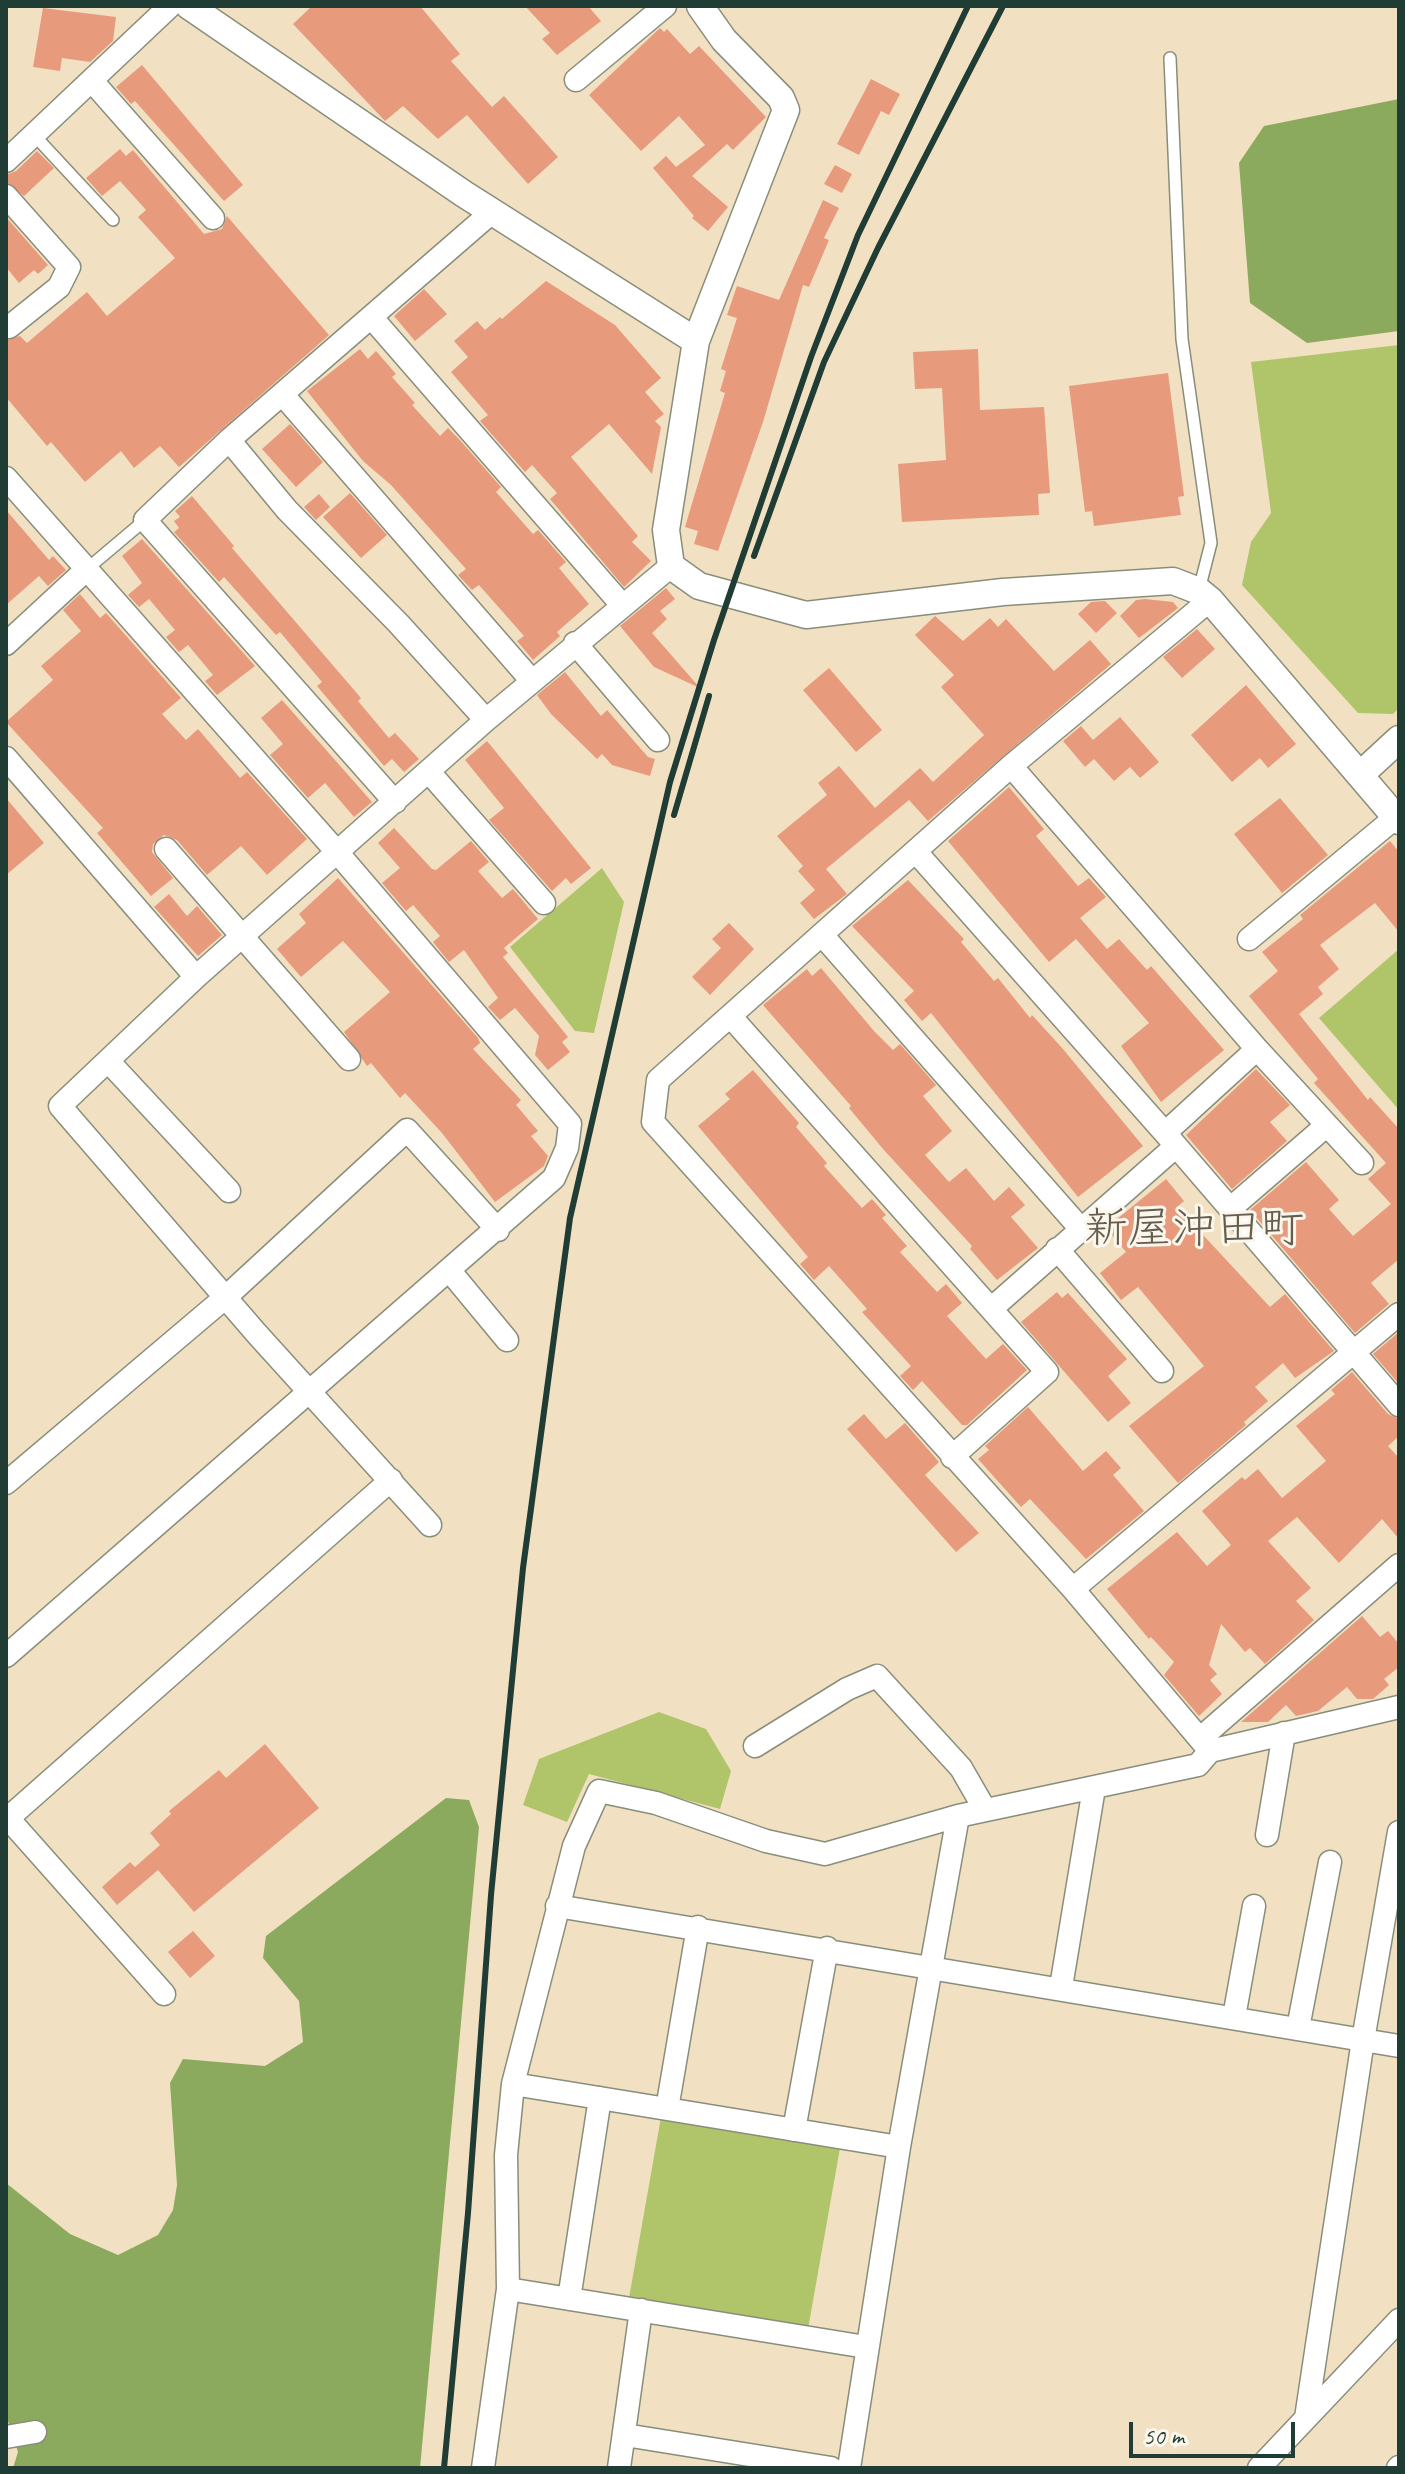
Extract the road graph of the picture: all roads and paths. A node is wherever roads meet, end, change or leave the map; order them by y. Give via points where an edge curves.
1 (170, 6) edge
2 (189, 6) edge
3 (665, 6) edge
4 (700, 6) edge
5 (1170, 58) dead end
6 (576, 80) dead end
7 (92, 81) junction
8 (35, 136) junction
9 (6, 161) edge
10 (6, 196) edge
11 (492, 212) junction
12 (213, 218) dead end
13 (113, 220) dead end
14 (372, 318) junction
15 (9, 327) dead end
16 (696, 341) junction
17 (283, 395) junction
18 (229, 440) junction
19 (6, 478) edge
20 (145, 520) junction
21 (671, 566) junction
22 (87, 569) junction
23 (1204, 596) junction
24 (622, 605) junction
25 (575, 643) junction
26 (6, 644) edge
27 (532, 681) junction
28 (486, 720) junction
29 (1399, 739) edge
30 (658, 740) dead end
31 (6, 758) edge
32 (1011, 766) junction
33 (429, 772) junction
34 (1360, 775) junction
35 (395, 802) junction
36 (1397, 819) edge
37 (166, 849) dead end
38 (337, 852) junction
39 (916, 852) junction
40 (544, 903) dead end
41 (823, 936) junction
42 (244, 937) junction
43 (1249, 939) dead end
44 (196, 977) junction
45 (731, 1017) junction
46 (1257, 1049) junction
47 (349, 1059) dead end
48 (109, 1062) junction
49 (1327, 1125) junction
50 (1170, 1140) junction
51 (1362, 1163) dead end
52 (229, 1191) dead end
53 (1231, 1208) junction
54 (1080, 1228) junction
55 (498, 1230) junction
56 (1057, 1249) junction
57 (449, 1270) junction
58 (227, 1296) junction
59 (991, 1309) junction
60 (1399, 1314) edge
61 (507, 1340) dead end
62 (1353, 1351) junction
63 (1162, 1371) dead end
64 (311, 1393) junction
65 (1399, 1405) edge
66 (952, 1457) junction
67 (391, 1480) junction
68 (6, 1483) edge
69 (430, 1525) dead end
70 (1399, 1565) edge
71 (1073, 1589) junction
72 (6, 1656) edge
73 (1399, 1707) edge
74 (1284, 1733) junction
75 (1206, 1744) junction
76 (755, 1746) dead end
77 (1094, 1788) junction
78 (984, 1808) junction
79 (958, 1816) junction
80 (7, 1818) edge
81 (1399, 1832) edge
82 (1267, 1835) dead end
83 (1330, 1862) dead end
84 (557, 1906) junction
85 (1254, 1906) dead end
86 (698, 1927) junction
87 (827, 1948) junction
88 (933, 1966) junction
89 (1061, 1987) junction
90 (164, 1994) dead end
91 (1234, 2017) junction
92 (1298, 2028) junction
93 (1363, 2040) junction
94 (1399, 2046) edge
95 (513, 2084) junction
96 (600, 2098) junction
97 (667, 2109) junction
98 (794, 2130) junction
99 (899, 2147) junction
100 (508, 2289) junction
101 (569, 2299) junction
102 (641, 2310) junction
103 (1399, 2320) edge
104 (866, 2347) junction
105 (1306, 2418) junction
106 (35, 2432) dead end
107 (625, 2435) junction
108 (6, 2437) edge
109 (725, 2460) edge
110 (483, 2468) edge
111 (619, 2468) edge
112 (831, 2468) edge
113 (849, 2468) edge
114 (1259, 2468) edge

1 - 7 street
2 - 11 street
3 - 6 street
4 - 16 street via 786,110
5 - 23 lane via 1182,339 1211,543
7 - 8 street
7 - 12 street
8 - 9 street
8 - 13 lane
10 - 15 street via 69,267 59,287
11 - 14 street
11 - 16 street
14 - 17 street
14 - 24 street
16 - 21 street via 666,530
17 - 18 street
17 - 27 street
18 - 20 street
18 - 28 street via 287,510
19 - 22 street
20 - 22 lane
20 - 35 street
21 - 23 street via 699,586 806,615 1003,592 1173,581
21 - 24 street
22 - 26 street
22 - 38 street
23 - 32 street
23 - 34 street
24 - 25 street
25 - 27 street
25 - 30 street
27 - 28 street
28 - 33 street
29 - 34 street
31 - 44 street
32 - 39 street
32 - 46 street
33 - 35 street
33 - 40 street
34 - 36 street
35 - 38 street
36 - 43 street
37 - 42 street
38 - 42 street
38 - 55 street via 570,1124 554,1178
39 - 41 street
39 - 50 street
41 - 45 street
41 - 54 street
42 - 44 street
42 - 47 street
44 - 48 street
45 - 59 street
45 - 66 street via 658,1080 653,1122
46 - 49 street
46 - 50 street
48 - 52 street
48 - 58 street via 60,1106
49 - 51 street
49 - 53 street
50 - 53 street
50 - 54 street
53 - 62 street
54 - 56 street
55 - 57 street
55 - 58 street via 407,1130
56 - 59 street
56 - 63 street
57 - 61 street
57 - 64 street
58 - 64 street
58 - 68 street
59 - 66 street via 1047,1372
60 - 62 street
62 - 65 street
62 - 71 street
64 - 67 street
64 - 72 street
66 - 71 street
67 - 69 street
67 - 80 street
70 - 75 street
71 - 75 street
73 - 74 street
74 - 75 street
74 - 82 street
75 - 77 street via 1198,1765
76 - 78 street via 877,1676 961,1768
77 - 78 street
77 - 89 street
78 - 79 street
79 - 84 street via 825,1854 599,1791 574,1846
79 - 88 street
80 - 90 street
81 - 93 street
83 - 92 street
84 - 86 street
84 - 95 street
85 - 91 street
86 - 87 street
86 - 97 street
87 - 88 street
87 - 98 street
88 - 89 street
88 - 99 street
89 - 91 street
91 - 92 street
92 - 93 street
93 - 94 street
93 - 105 street
95 - 96 street
95 - 100 street via 506,2155
96 - 97 street
96 - 101 street
97 - 98 street
98 - 99 street
99 - 104 street
100 - 101 street
100 - 110 street
101 - 102 street
102 - 104 street
102 - 107 street
103 - 105 street
104 - 113 street
105 - 114 street
106 - 108 street
107 - 109 street
107 - 111 street
109 - 112 street

